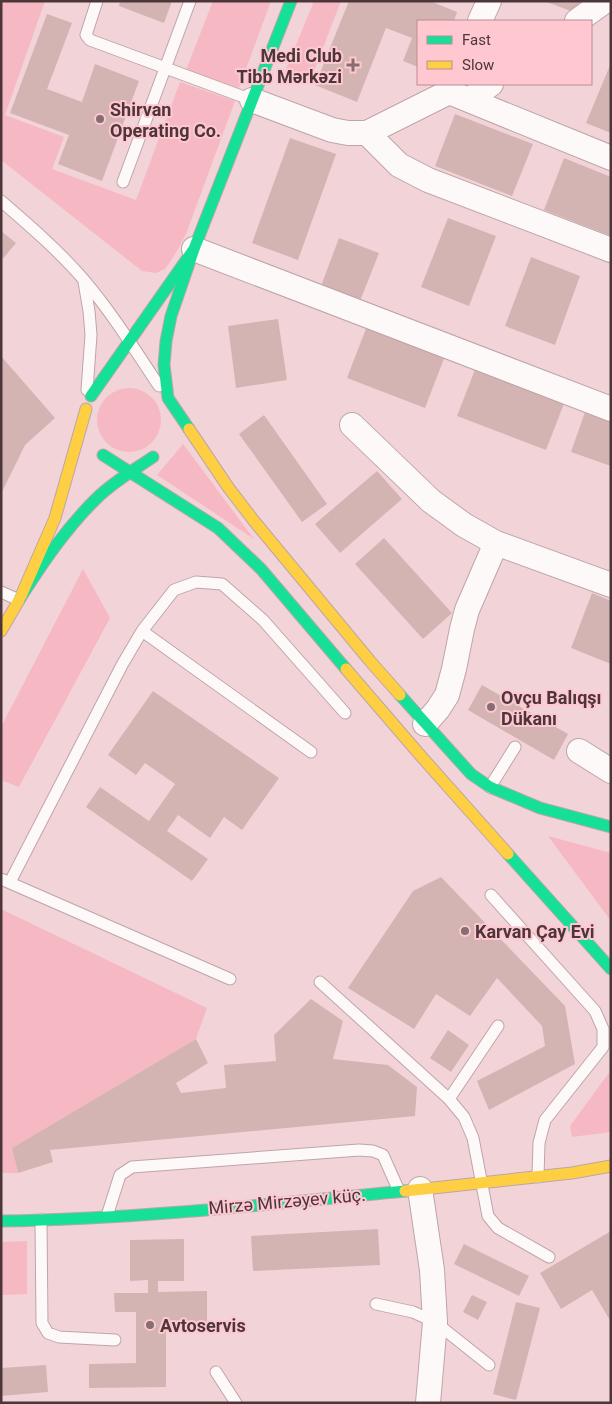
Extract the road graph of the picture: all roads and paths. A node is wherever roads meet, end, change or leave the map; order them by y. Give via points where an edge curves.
1 (97, 1) edge
2 (190, 1) edge
3 (291, 1) edge
4 (489, 1) edge
5 (605, 1) edge
6 (480, 20) edge
7 (578, 20) edge
8 (165, 69) junction
9 (487, 85) edge
10 (457, 92) edge
11 (252, 100) junction
12 (367, 134) junction
13 (611, 158) edge
14 (123, 182) dead end
15 (1, 201) edge
16 (194, 249) junction
17 (611, 250) edge
18 (83, 280) junction
19 (129, 342) junction
20 (137, 376) dead end
21 (117, 377) dead end
22 (160, 387) junction
23 (91, 396) junction
24 (168, 398) junction
25 (86, 409) junction
26 (611, 409) edge
27 (173, 424) dead end
28 (352, 424) dead end
29 (163, 448) dead end
30 (103, 455) junction
31 (153, 457) junction
32 (130, 472) junction
33 (496, 543) junction
34 (611, 585) edge
35 (1, 592) edge
36 (19, 600) junction
37 (1, 631) edge
38 (142, 631) junction
39 (345, 713) dead end
40 (425, 724) junction
41 (515, 746) dead end
42 (579, 751) dead end
43 (311, 752) dead end
44 (611, 771) edge
45 (490, 787) junction
46 (611, 827) edge
47 (5, 881) edge
48 (491, 895) dead end
49 (611, 969) edge
50 (230, 979) dead end
51 (320, 982) dead end
52 (498, 1026) dead end
53 (449, 1099) junction
54 (611, 1154) edge
55 (611, 1166) edge
56 (572, 1173) junction
57 (538, 1177) junction
58 (481, 1182) junction
59 (409, 1190) junction
60 (107, 1216) junction
61 (41, 1220) junction
62 (1, 1221) edge
63 (549, 1257) dead end
64 (376, 1304) dead end
65 (435, 1322) junction
66 (115, 1340) dead end
67 (489, 1365) dead end
68 (216, 1372) dead end
69 (236, 1403) edge
70 (428, 1403) edge

1 - 8 lane via 86,35 90,40
2 - 8 lane
3 - 11 main road
4 - 6 street
5 - 7 street
8 - 11 lane
8 - 14 lane
9 - 10 street
10 - 12 street
10 - 13 street
11 - 12 street via 332,130
11 - 16 main road
12 - 17 street via 399,165 428,180
15 - 18 lane via 62,256
16 - 19 main road
16 - 24 main road via 166,341 164,365
16 - 26 street
18 - 19 lane
18 - 25 lane via 91,335
19 - 22 lane
19 - 23 main road
20 - 22 main road
21 - 23 main road via 100,386
22 - 24 main road
23 - 25 main road
24 - 27 main road
24 - 40 main road via 254,521
25 - 30 main road via 88,435
25 - 36 main road via 54,518
28 - 33 street via 431,501
29 - 31 main road
30 - 31 main road via 115,462 128,464
30 - 32 main road
31 - 32 main road
32 - 36 main road via 97,498 72,526 46,558
32 - 49 main road via 218,528 261,568 420,755
33 - 34 street
33 - 40 street via 467,610 447,696
35 - 36 lane
36 - 37 main road
38 - 39 lane via 174,590 196,582 222,584 263,620
38 - 43 lane
38 - 47 lane
40 - 45 main road via 471,774
41 - 45 lane
42 - 44 street
45 - 46 main road via 540,808
47 - 50 lane
48 - 57 lane via 595,1011 603,1029 603,1047 545,1120 539,1143
51 - 53 lane
52 - 53 lane
53 - 58 lane via 464,1117 473,1138
54 - 56 main road
55 - 56 main road, Mirzə Mirzəyev küç.
56 - 57 main road, Mirzə Mirzəyev küç.
57 - 58 main road, Mirzə Mirzəyev küç.
58 - 59 main road, Mirzə Mirzəyev küç.
58 - 63 lane via 488,1216 498,1228
59 - 60 main road, Mirzə Mirzəyev küç.
59 - 60 lane via 383,1156 374,1151 132,1168 120,1175
59 - 65 street via 432,1270
60 - 61 main road, Mirzə Mirzəyev küç.
61 - 62 main road, Mirzə Mirzəyev küç.
61 - 66 lane via 42,1323 48,1333 59,1337
64 - 65 lane via 413,1312
65 - 67 lane
65 - 70 street
68 - 69 lane

